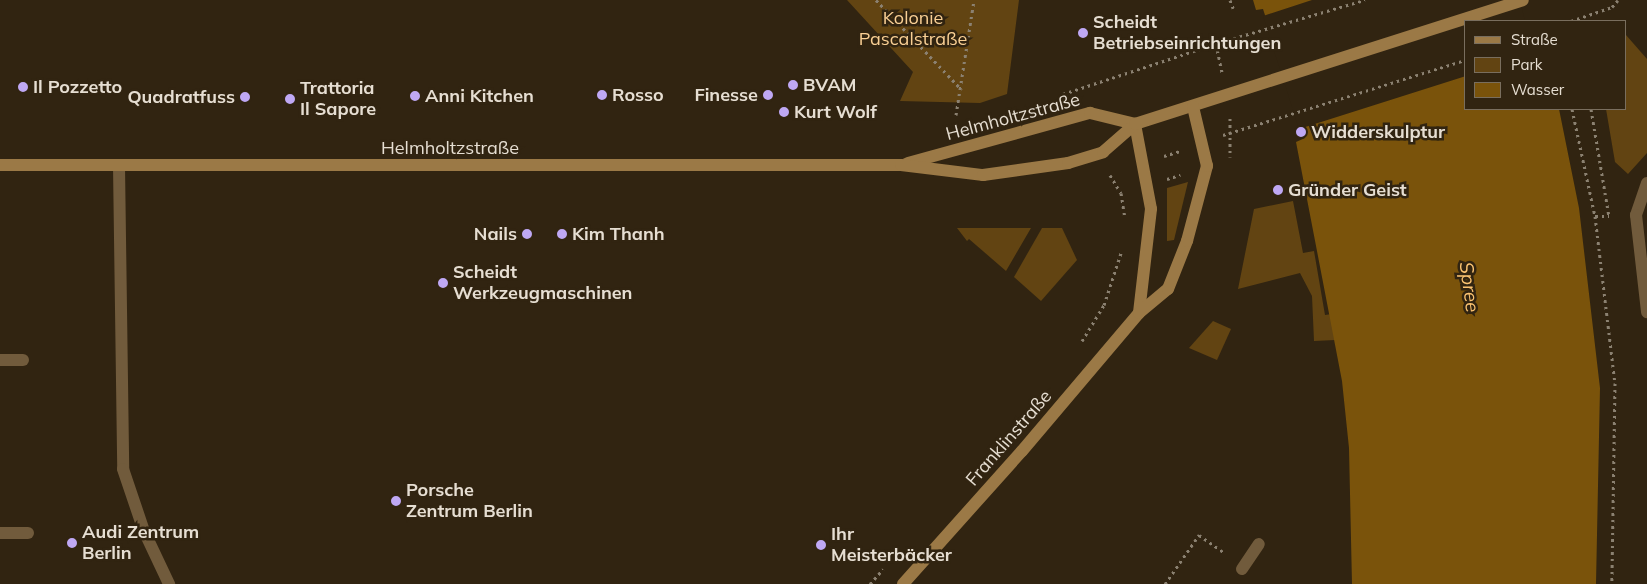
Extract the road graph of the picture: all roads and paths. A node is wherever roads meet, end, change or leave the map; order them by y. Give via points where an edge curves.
1 (876, 0) edge
2 (974, 0) edge
3 (1230, 0) edge
4 (1366, 0) edge
5 (1523, 0) edge
6 (1618, 0) edge
7 (1233, 8) dead end
8 (1574, 20) edge
9 (1216, 44) junction
10 (1218, 53) dead end
11 (1464, 61) edge
12 (962, 90) junction
13 (1059, 95) dead end
14 (1193, 107) junction
15 (1572, 110) edge
16 (1590, 110) edge
17 (956, 115) dead end
18 (1135, 124) junction
19 (1202, 143) junction
20 (1143, 164) junction
21 (0, 165) edge
22 (901, 165) junction
23 (119, 166) junction
24 (1188, 172) dead end
25 (1103, 177) dead end
26 (1167, 179) dead end
27 (1647, 183) edge
28 (1125, 204) dead end
29 (1609, 216) dead end
30 (1125, 219) dead end
31 (1123, 244) dead end
32 (1647, 312) edge
33 (1138, 313) junction
34 (1077, 348) dead end
35 (0, 360) edge
36 (23, 360) dead end
37 (28, 533) dead end
38 (0, 534) edge
39 (1258, 544) dead end
40 (890, 562) dead end
41 (1243, 568) joint
42 (169, 584) edge
43 (870, 584) edge
44 (902, 584) edge
45 (1165, 584) edge
46 (1612, 584) edge

1 - 12 path
2 - 12 path
3 - 7 path
4 - 9 path
5 - 14 street, Helmholtzstraße
6 - 8 path via 1612,7
9 - 10 path
9 - 13 path
11 - 19 path via 1289,116 1261,121
12 - 17 path
14 - 18 street, Helmholtzstraße
14 - 19 street, Franklinstraße
15 - 46 path via 1595,216 1615,383
16 - 29 path
18 - 20 street
18 - 22 street, Helmholtzstraße via 1090,113
18 - 22 street, Helmholtzstraße via 1102,152 1068,163 982,175
19 - 20 path
19 - 33 street, Franklinstraße via 1207,166 1177,269 1168,289
20 - 25 path
20 - 33 street via 1151,209
21 - 23 street, Helmholtzstraße
22 - 23 street, Helmholtzstraße
23 - 42 street via 123,469 144,531
24 - 26 path
27 - 32 street via 1636,215
28 - 30 path
31 - 34 path via 1104,305
33 - 44 street, Franklinstraße via 1022,451
35 - 36 street
37 - 38 street
39 - 41 street
40 - 43 path
41 - 45 path via 1199,536

